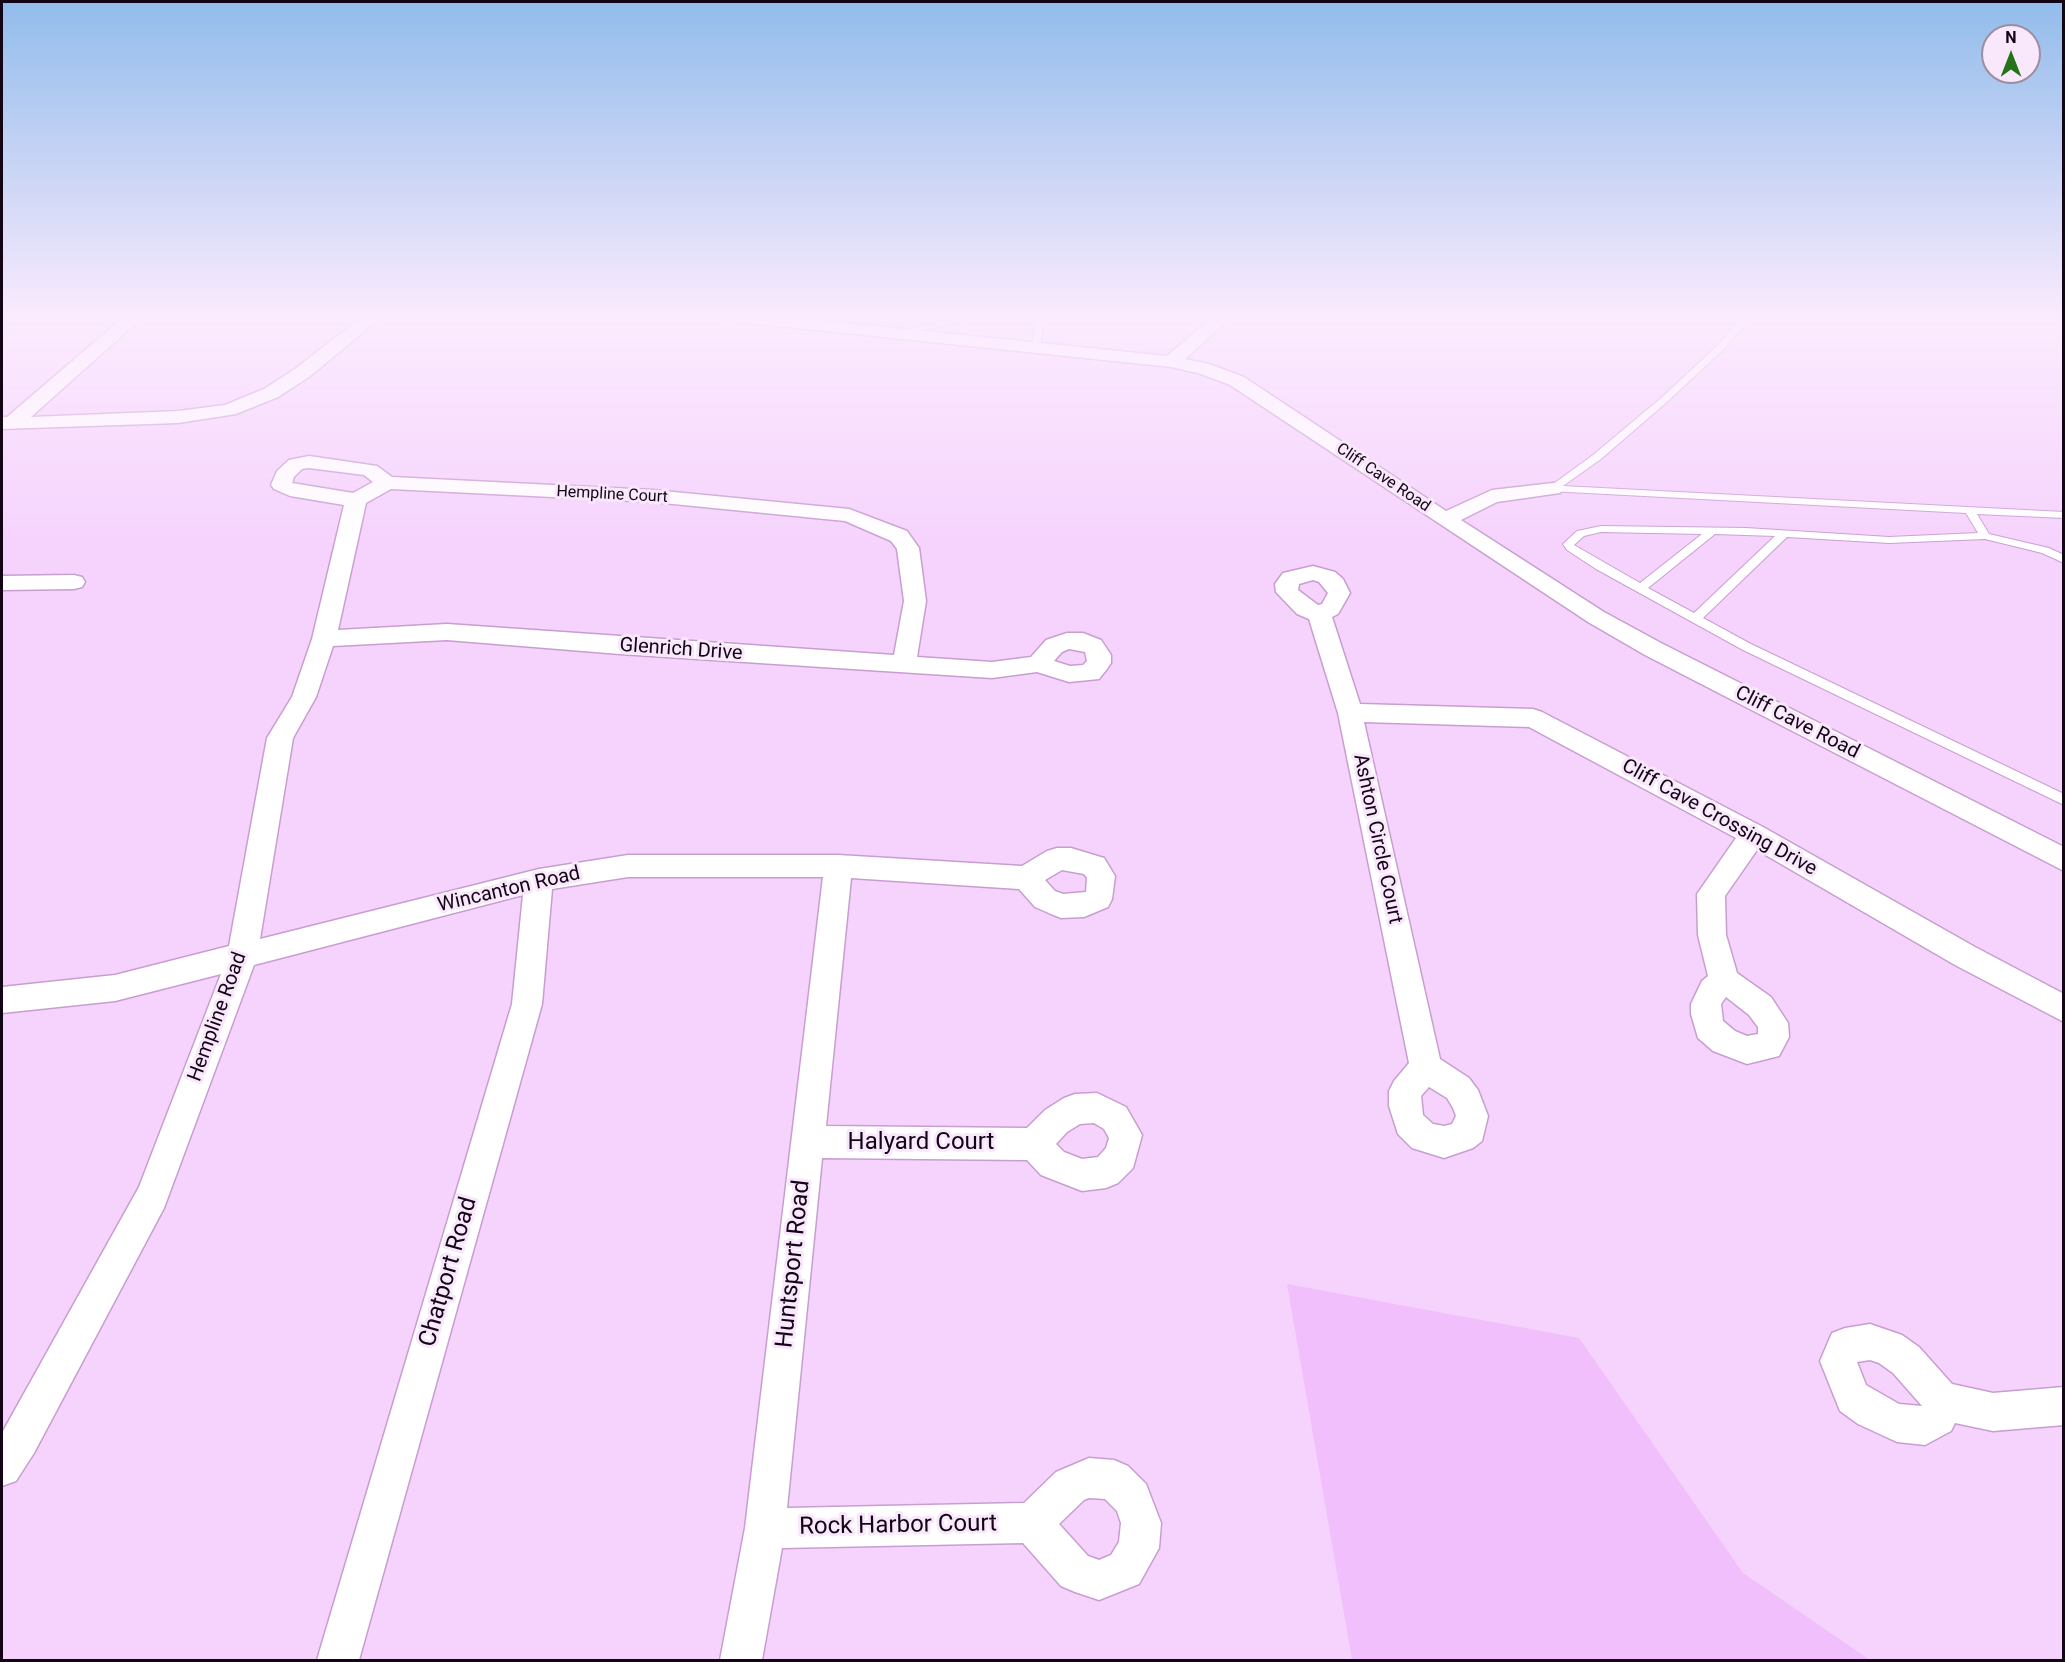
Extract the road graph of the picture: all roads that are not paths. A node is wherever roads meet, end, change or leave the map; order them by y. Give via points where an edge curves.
1 (42, 394) edge
2 (270, 394) edge
3 (1256, 394) edge
4 (1671, 394) edge
5 (6, 424) edge
6 (387, 483) junction
7 (1553, 489) junction
8 (356, 500) junction
9 (1969, 510) junction
10 (2064, 514) edge
11 (1445, 520) junction
12 (1712, 531) junction
13 (1784, 534) junction
14 (1985, 536) junction
15 (2064, 560) edge
16 (74, 582) dead end
17 (2, 583) edge
18 (1641, 588) junction
19 (1319, 614) dead end
20 (1696, 618) junction
21 (324, 639) junction
22 (904, 664) junction
23 (1038, 664) dead end
24 (1350, 713) junction
25 (2064, 800) edge
26 (1753, 835) junction
27 (2064, 860) edge
28 (838, 866) junction
29 (1026, 878) dead end
30 (539, 880) junction
31 (242, 957) junction
32 (1724, 981) dead end
33 (2, 1000) edge
34 (2064, 1009) edge
35 (1426, 1067) dead end
36 (807, 1143) junction
37 (1035, 1144) dead end
38 (1942, 1401) dead end
39 (2064, 1406) edge
40 (2, 1467) edge
41 (1032, 1523) dead end
42 (765, 1528) junction
43 (338, 1660) edge
44 (741, 1660) edge

1 - 5 street
2 - 5 street via 229,410 178,417
3 - 11 street, Cliff Cave Road
4 - 7 lane via 1597,458
6 - 8 street
6 - 8 street, Hempline Court via 370,470 309,462 296,465 284,475 281,485 290,490
6 - 22 street, Hempline Court via 653,496 849,515 899,536 908,548 915,601
7 - 9 lane, Cliff Cave Road
7 - 11 street, Cliff Cave Road via 1492,496
8 - 21 street, Hempline Road
9 - 10 lane, Cliff Cave Road
9 - 14 lane
11 - 27 street, Cliff Cave Road via 1653,649
12 - 13 lane
12 - 18 lane
12 - 18 lane via 1590,530 1568,544
13 - 14 lane via 1889,540
13 - 20 lane
14 - 15 lane via 2045,550
16 - 17 street
18 - 20 lane
19 - 24 street, Ashton Circle Court
20 - 25 lane
21 - 22 street, Glenrich Drive via 447,632
21 - 31 street, Hempline Road via 304,697 279,738
22 - 23 street, Glenrich Drive via 992,670
24 - 26 street, Cliff Cave Crossing Drive via 1533,718
24 - 35 street, Ashton Circle Court
26 - 32 street via 1711,894 1712,934
26 - 34 street, Cliff Cave Crossing Drive
28 - 29 street, Wincanton Road
28 - 30 street, Wincanton Road via 628,866
28 - 36 street, Huntsport Road
30 - 31 street, Wincanton Road
30 - 43 street, Chatport Road via 527,1004
31 - 33 street, Wincanton Road via 115,988
31 - 40 street, Hempline Road via 152,1196
36 - 37 street, Halyard Court
36 - 42 street, Huntsport Road
38 - 39 street via 1994,1412
41 - 42 street, Rock Harbor Court
42 - 44 street, Huntsport Road

